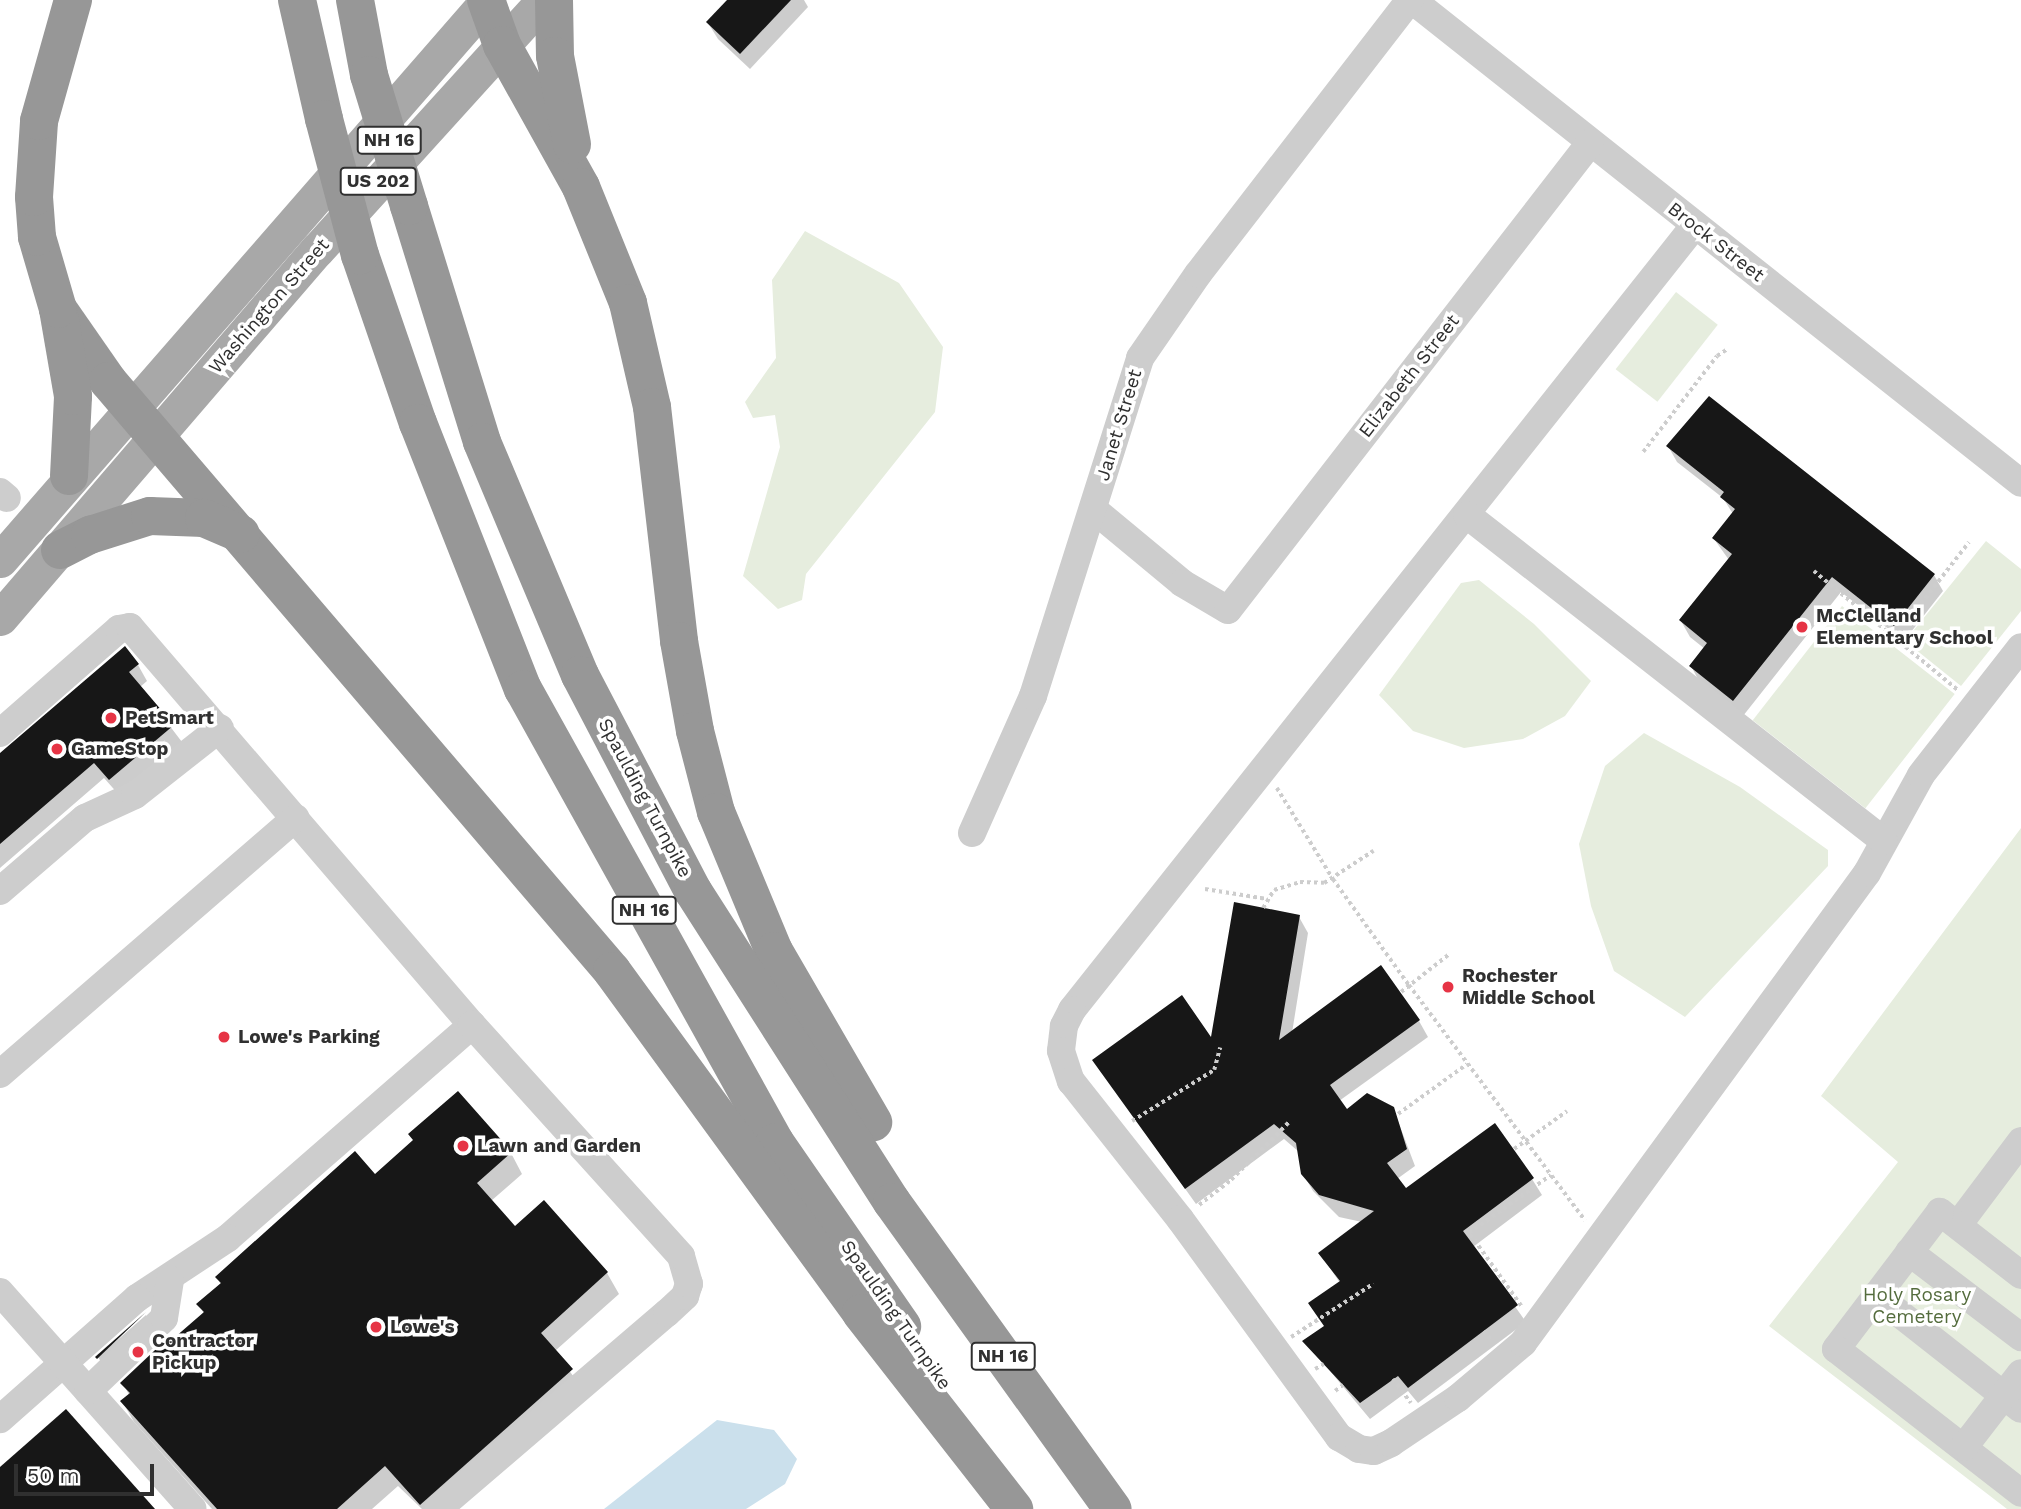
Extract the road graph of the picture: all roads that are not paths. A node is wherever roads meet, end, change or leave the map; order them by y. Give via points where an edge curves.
1 (73, 0) edge
2 (297, 0) edge
3 (355, 0) edge
4 (544, 0) edge
5 (554, 0) edge
6 (1411, 0) edge
7 (487, 1) edge
8 (502, 45) junction
9 (1590, 143) junction
10 (581, 187) junction
11 (1695, 225) junction
12 (58, 309) junction
13 (130, 408) junction
14 (158, 435) junction
15 (69, 476) junction
16 (2021, 482) edge
17 (1093, 509) junction
18 (1467, 515) junction
19 (243, 534) junction
20 (60, 550) junction
21 (0, 560) edge
22 (0, 618) edge
23 (2021, 647) edge
24 (220, 728) junction
25 (0, 733) edge
26 (296, 818) junction
27 (972, 833) dead end
28 (1884, 841) junction
29 (0, 891) edge
30 (472, 1025) junction
31 (3, 1066) edge
32 (2021, 1141) edge
33 (892, 1202) junction
34 (1958, 1225) junction
35 (1909, 1252) junction
36 (2021, 1275) edge
37 (170, 1279) junction
38 (0, 1292) edge
39 (1877, 1296) junction
40 (2021, 1337) edge
41 (62, 1364) junction
42 (2021, 1373) edge
43 (88, 1391) junction
44 (2012, 1402) edge
45 (0, 1419) edge
46 (1964, 1447) junction
47 (2021, 1493) edge
48 (193, 1509) edge
49 (438, 1509) edge
50 (1014, 1509) edge
51 (1034, 1509) edge
52 (1113, 1509) edge

1 - 12 highway via 47,84 35,155 37,237
2 - 51 highway, Spaulding Turnpike / NH 16, bridge via 360,255 418,423 523,689 775,1142
3 - 33 highway, Spaulding Turnpike / NH 16, bridge via 369,75 482,442 580,675 693,891
4 - 8 main road, Washington Street
5 - 10 highway via 555,56
6 - 9 street, Brock Street
6 - 17 street, Janet Street via 1151,339 1132,376
7 - 8 highway
7 - 13 main road, Washington Street
8 - 10 highway
8 - 14 main road, Washington Street / US 202
9 - 11 street, Brock Street
9 - 17 street, Elizabeth Street via 1228,610 1182,583
10 - 33 highway via 628,303 645,376 679,641 716,812 774,951 873,1121
11 - 16 street, Brock Street
11 - 18 street
12 - 13 highway
12 - 15 highway via 73,396
13 - 14 highway
13 - 15 main road, Washington Street
14 - 19 highway
14 - 20 main road, Washington Street / US 202
15 - 21 main road, Washington Street
17 - 27 street, Janet Street via 1033,696
18 - 28 street
18 - 28 street via 1064,1026 1060,1051 1068,1073 1339,1437 1359,1449 1374,1451 1425,1421 1509,1358 1555,1305 1867,873
19 - 20 highway via 204,518 150,516
19 - 50 highway via 612,971 861,1313
20 - 22 main road, Washington Street / US 202
23 - 28 street via 1921,775
24 - 25 street via 130,627 119,629
24 - 26 street
24 - 29 street via 135,795 85,818
26 - 30 street
26 - 31 street
30 - 37 street via 228,1238
30 - 49 street via 681,1256 689,1284 685,1296 667,1313
32 - 34 street
33 - 52 highway, Spaulding Turnpike / NH 16
34 - 35 street via 1940,1212
34 - 36 street
35 - 39 street
35 - 40 street
37 - 41 street via 137,1298
37 - 43 street via 164,1318
38 - 41 street
39 - 44 street
39 - 46 street via 1836,1349
41 - 43 street
41 - 45 street
42 - 44 street
43 - 48 street
44 - 46 street
46 - 47 street

